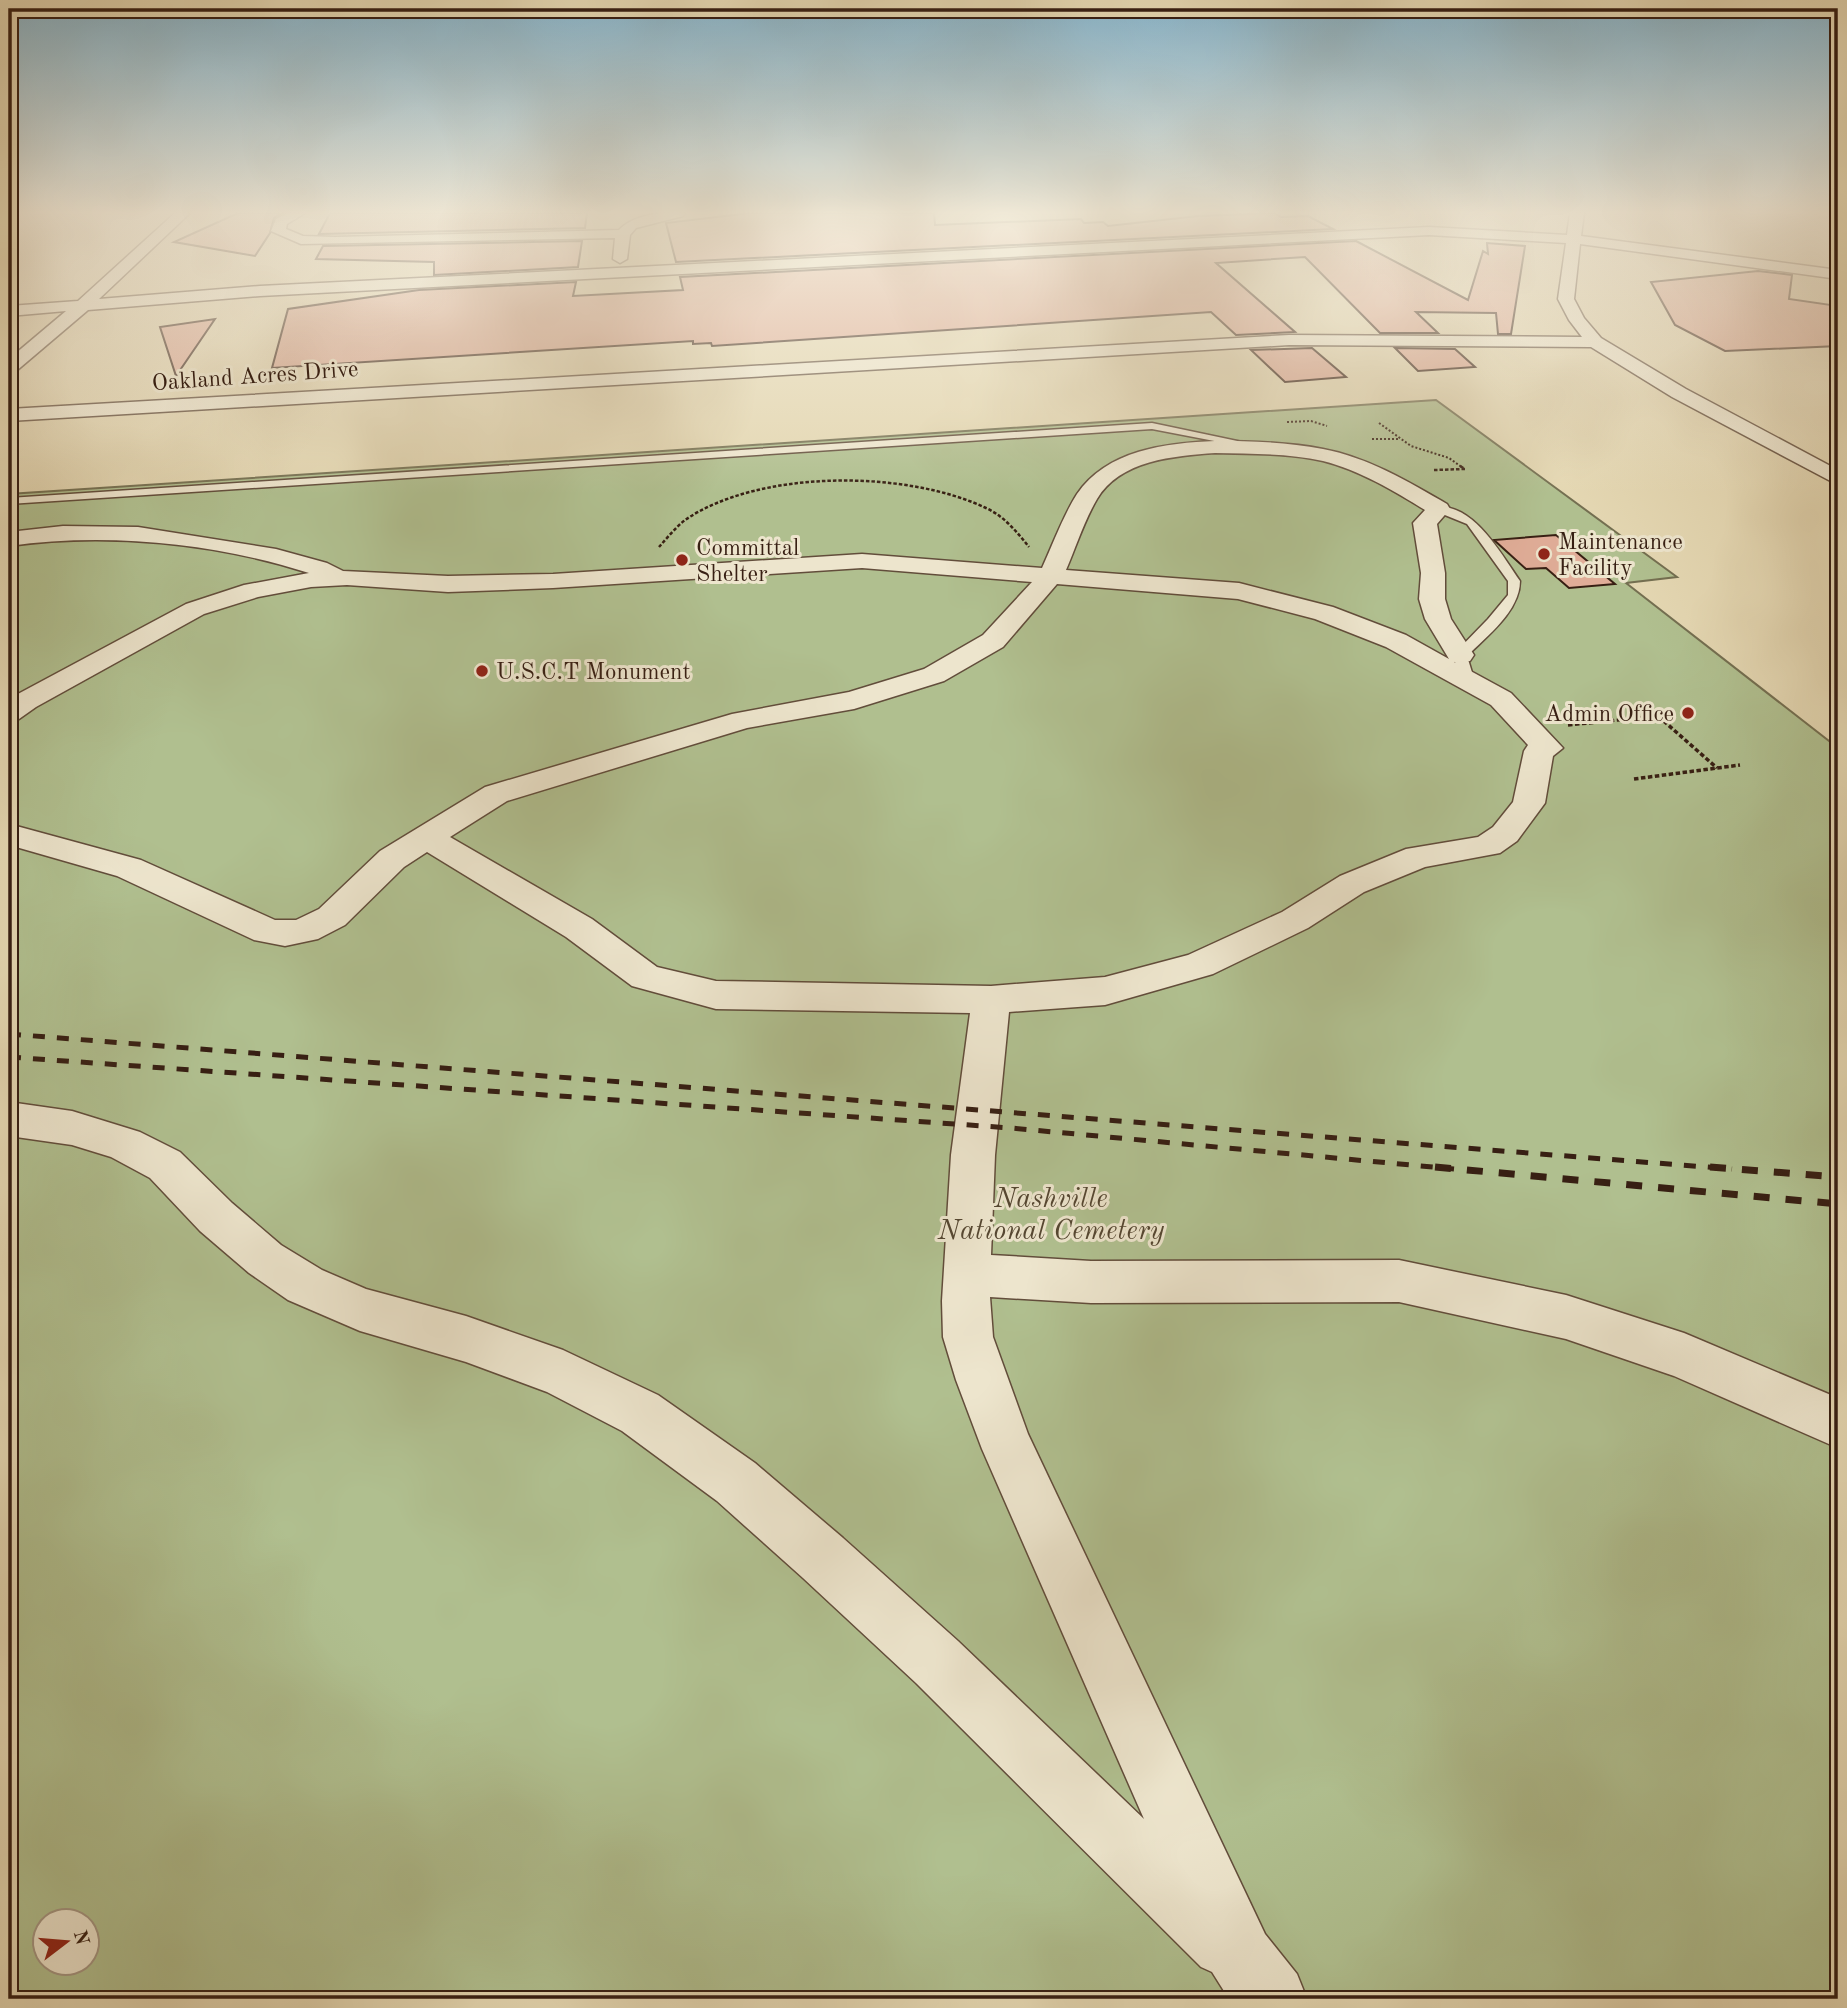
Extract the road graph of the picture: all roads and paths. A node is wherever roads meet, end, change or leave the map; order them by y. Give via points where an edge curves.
1 (72, 307) edge
2 (81, 307) edge
3 (1570, 307) edge
4 (9, 311) edge
5 (1595, 342) junction
6 (9, 369) edge
7 (9, 415) edge
8 (1379, 423) dead end
9 (1270, 448) junction
10 (1434, 470) dead end
11 (1838, 480) edge
12 (9, 501) edge
13 (1439, 509) junction
14 (9, 539) edge
15 (653, 575) junction
16 (1043, 576) junction
17 (347, 578) junction
18 (1463, 667) junction
19 (9, 713) edge
20 (1529, 729) junction
21 (1740, 765) dead end
22 (1717, 768) junction
23 (1633, 779) dead end
24 (9, 834) edge
25 (426, 837) junction
26 (991, 1000) junction
27 (9, 1119) edge
28 (969, 1275) junction
29 (1838, 1423) edge
30 (1257, 1979) edge

1 - 4 street
2 - 6 street
3 - 5 street
5 - 7 street, Oakland Acres Drive via 1289,340
5 - 11 street
8 - 10 path via 1410,446 1448,458 1465,469
9 - 12 lane via 1152,426
9 - 13 street via 1353,464
9 - 16 street via 1179,449 1131,461 1106,475 1087,496
13 - 18 street via 1426,523 1432,598 1438,620
13 - 18 lane via 1471,522 1514,581 1514,595
14 - 17 street via 62,531 145,534 300,560
15 - 16 street via 862,561
15 - 16 path via 654,560 665,538 704,511 769,488 857,480 936,490 984,506 1012,525
15 - 17 street via 448,584
16 - 18 street via 1267,597 1324,612
16 - 25 street via 993,641 934,675 854,699 742,720 509,789
17 - 19 street via 253,590 205,605
18 - 20 street
20 - 22 path via 1658,716
20 - 26 street via 1548,748 1539,751 1529,803 1505,834 1488,846 1418,857 1352,884 1295,920 1200,965 1105,991
21 - 22 path
22 - 23 path
24 - 25 street via 129,868 267,931 285,934 332,917 392,859
25 - 26 street via 579,928 645,977 716,995
26 - 28 street via 973,1155
27 - 30 street via 72,1128 125,1144 165,1165 216,1217 304,1285 360,1309 466,1339 563,1374 640,1413 736,1482 937,1662
28 - 29 street via 1091,1282 1399,1281 1566,1317 1684,1356
28 - 30 street via 968,1337 1009,1449

